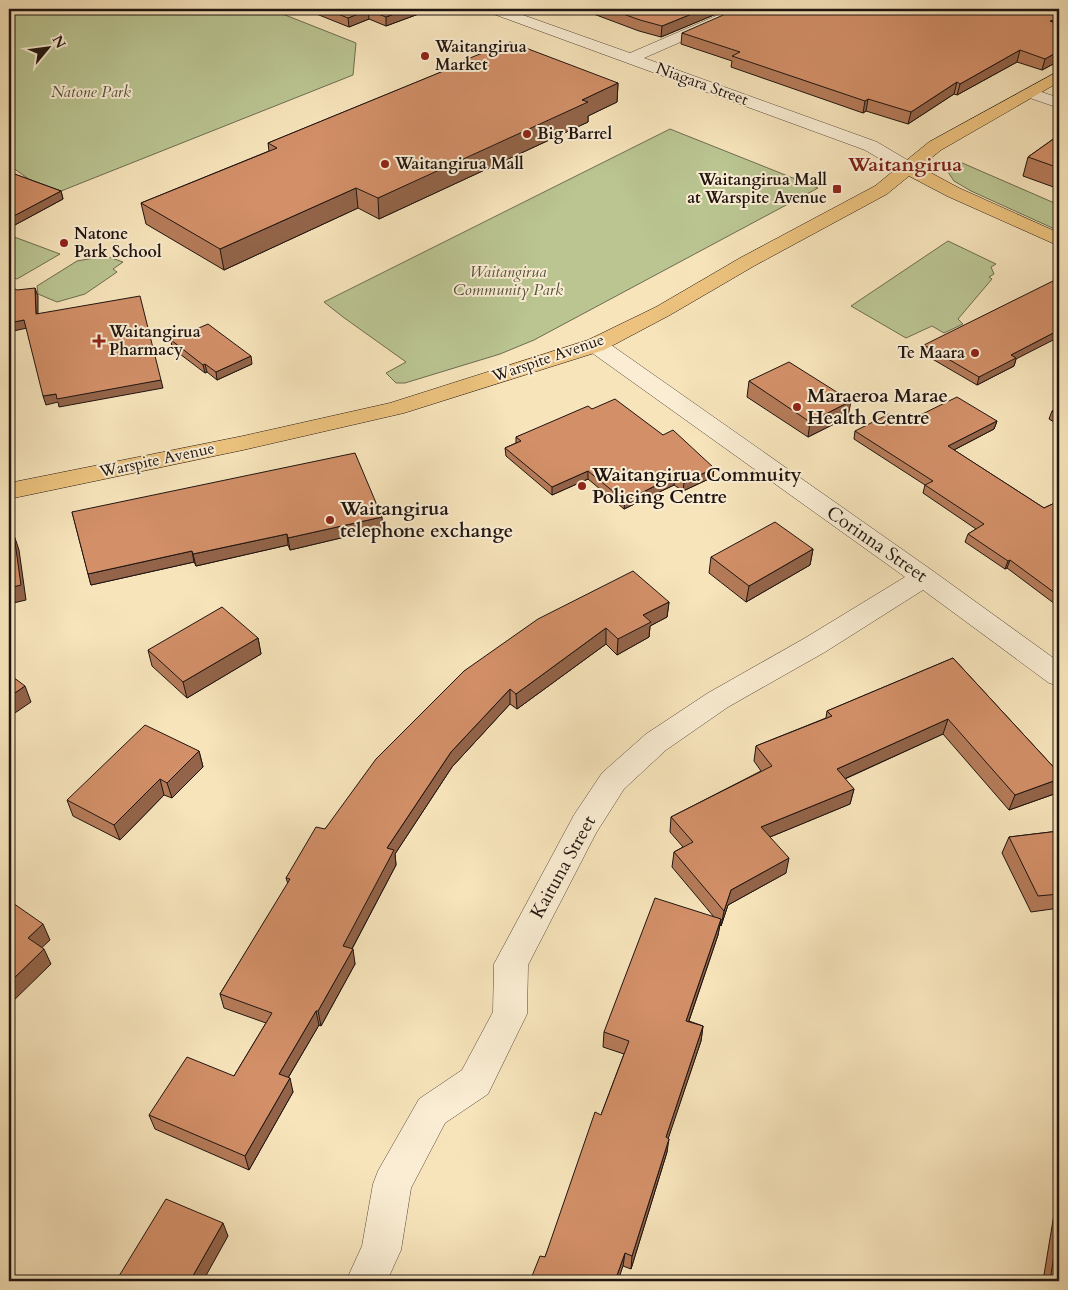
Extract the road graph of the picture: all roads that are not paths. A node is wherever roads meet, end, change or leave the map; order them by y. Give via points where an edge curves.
1 (494, 9) edge
2 (744, 9) edge
3 (632, 58) junction
4 (1059, 76) edge
5 (1030, 93) junction
6 (1059, 103) edge
7 (908, 168) junction
8 (1059, 240) edge
9 (596, 345) junction
10 (9, 491) edge
11 (924, 577) junction
12 (1059, 676) edge
13 (366, 1281) edge

1 - 3 street, Niagara Street
2 - 3 street
3 - 7 street, Niagara Street via 871,146
4 - 5 main road, Warspite Avenue
5 - 6 street
5 - 7 main road, Warspite Avenue via 935,146
7 - 8 main road
7 - 9 main road, Warspite Avenue via 881,190
9 - 10 main road, Warspite Avenue via 396,408
9 - 11 street, Corinna Street
11 - 12 street, Corinna Street
11 - 13 street, Kaituna Street via 718,700 656,742 613,781 585,824 511,964 510,1014 475,1082 432,1111 392,1184 381,1250

